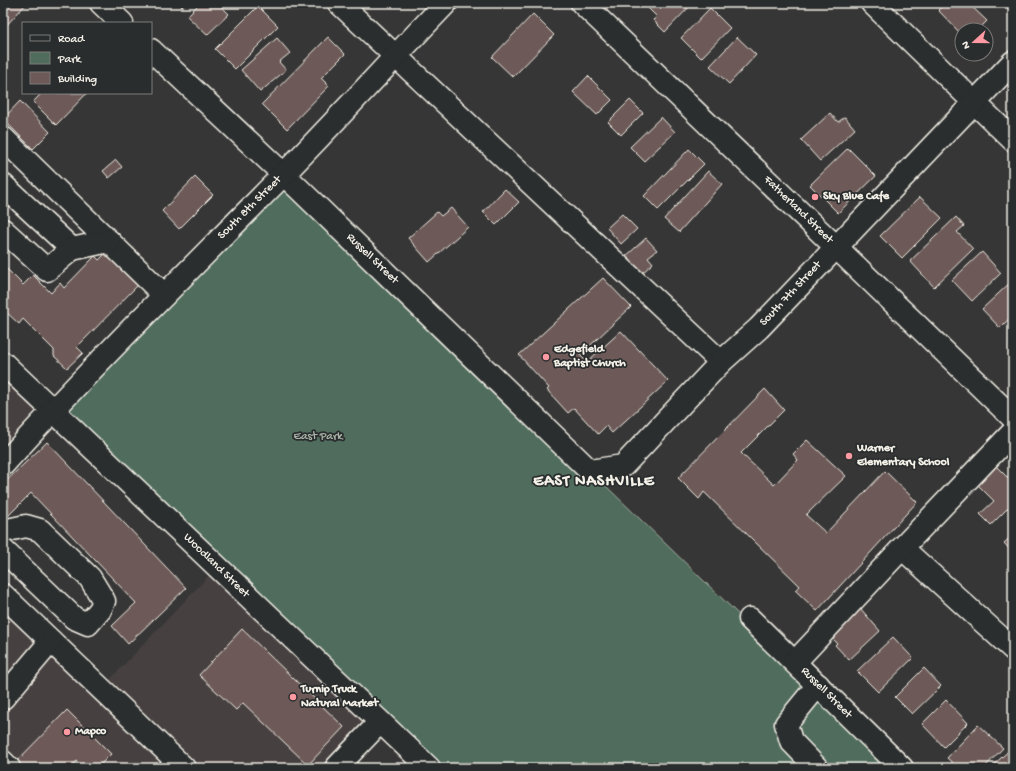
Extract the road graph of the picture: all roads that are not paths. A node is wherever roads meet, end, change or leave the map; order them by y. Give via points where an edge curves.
1 (101, 3) edge
2 (339, 3) edge
3 (446, 3) edge
4 (582, 3) edge
5 (872, 3) edge
6 (121, 22) edge
7 (152, 51) edge
8 (395, 56) junction
9 (1013, 62) edge
10 (975, 102) junction
11 (3, 138) edge
12 (1013, 140) edge
13 (284, 174) junction
14 (3, 185) edge
15 (3, 230) edge
16 (109, 241) junction
17 (836, 247) junction
18 (72, 249) junction
19 (164, 295) junction
20 (721, 362) junction
21 (3, 363) edge
22 (52, 410) junction
23 (1013, 418) edge
24 (1013, 432) edge
25 (3, 465) edge
26 (590, 471) joint
27 (3, 532) edge
28 (902, 548) junction
29 (3, 550) edge
30 (3, 595) edge
31 (750, 619) dead end
32 (51, 641) junction
33 (1013, 649) edge
34 (795, 662) junction
35 (818, 685) junction
36 (3, 698) edge
37 (380, 722) junction
38 (3, 762) edge
39 (9, 768) edge
40 (184, 768) edge
41 (336, 768) edge
42 (429, 768) edge
43 (817, 768) edge
44 (902, 768) edge

1 - 6 street
2 - 8 street
3 - 8 street, South 8th Street
4 - 17 street, Fatherland Street
5 - 10 street
7 - 13 street, Russell Street
8 - 13 street, South 8th Street
8 - 20 street
9 - 10 street, South 7th Street
10 - 12 street
10 - 17 street, South 7th Street
11 - 16 street
13 - 19 street, South 8th Street
13 - 26 street, Russell Street
14 - 18 street
15 - 18 street via 47,270
16 - 18 street
16 - 19 street
17 - 20 street, South 7th Street via 759,328
17 - 23 street, Fatherland Street
19 - 22 street, South 8th Street
20 - 26 street, South 7th Street via 623,466
21 - 22 street, Woodland Street
22 - 25 street, South 8th Street
22 - 37 street, Woodland Street
24 - 28 street
27 - 29 street via 26,526 40,530 90,578 104,601 100,610 88,624 74,618
28 - 33 street
28 - 34 street
30 - 32 street
31 - 34 street, Russell Street
32 - 36 street
32 - 40 street
34 - 35 street, Russell Street
35 - 43 street via 786,724 790,741
35 - 44 street, Russell Street
37 - 41 street
37 - 42 street, Woodland Street
38 - 39 street

